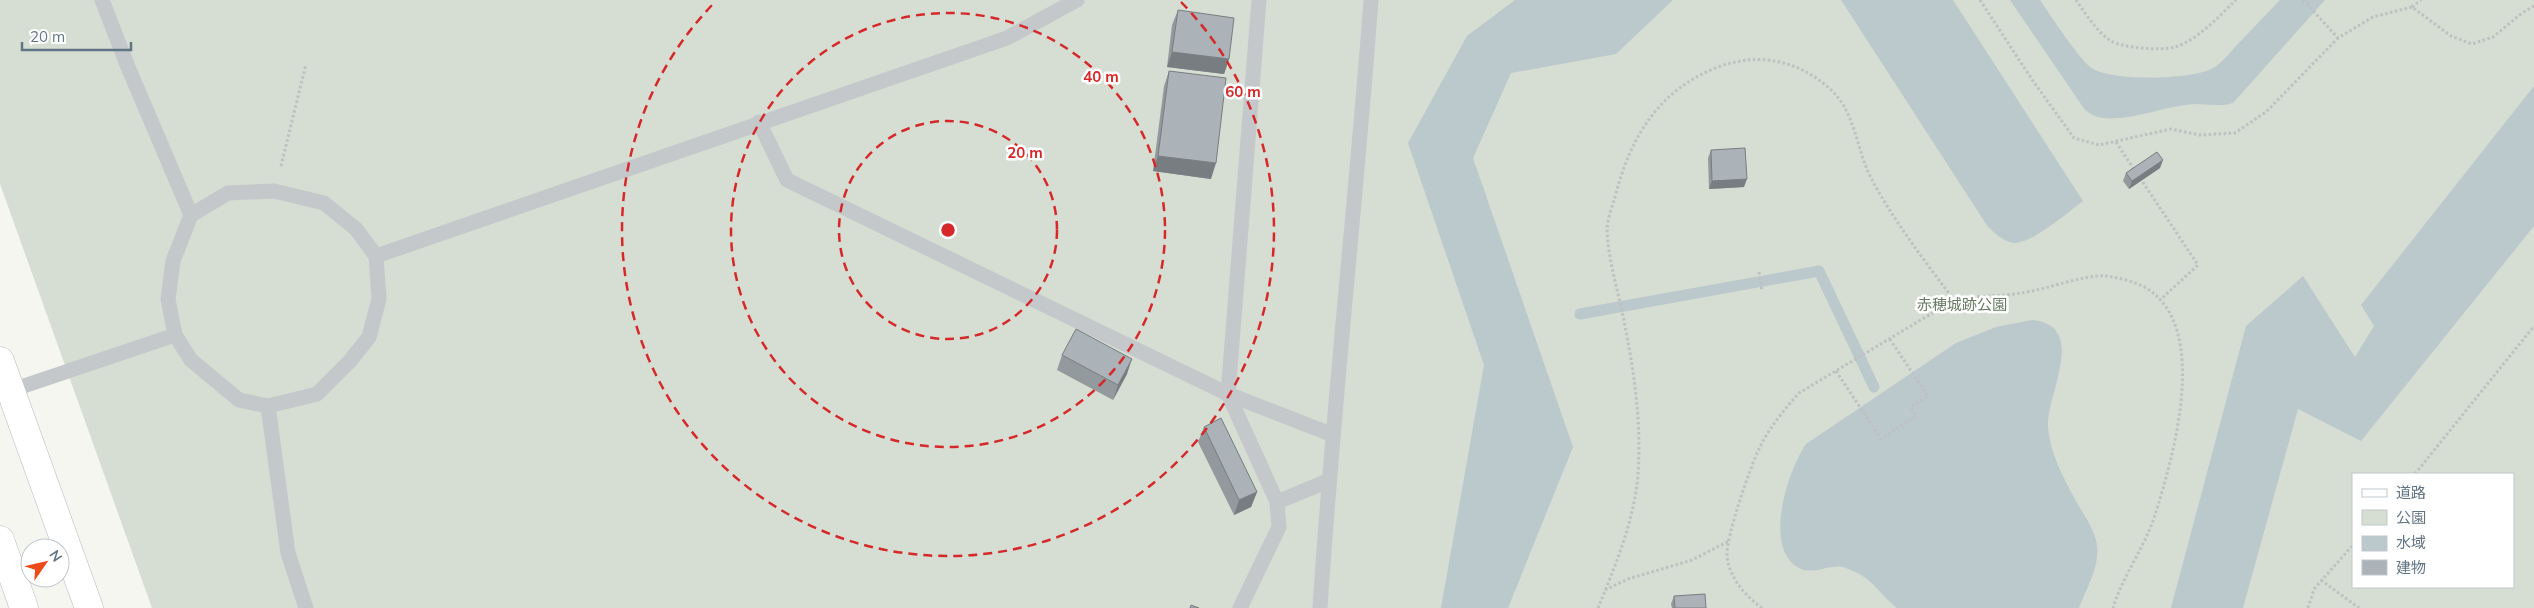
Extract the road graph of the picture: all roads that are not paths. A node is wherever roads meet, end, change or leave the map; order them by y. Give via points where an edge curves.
1 (102, 0) edge
2 (1077, 0) edge
3 (1259, 0) edge
4 (1371, 0) edge
5 (760, 122) junction
6 (191, 215) junction
7 (376, 256) junction
8 (175, 335) junction
9 (0, 361) edge
10 (5, 392) edge
11 (1228, 394) junction
12 (268, 406) junction
13 (1333, 435) junction
14 (1328, 481) junction
15 (1277, 502) junction
16 (0, 540) edge
17 (24, 608) edge
18 (89, 608) edge
19 (306, 608) edge
20 (1240, 608) edge
21 (1320, 608) edge

1 - 6 lane
2 - 5 lane via 1007,38
3 - 11 lane
4 - 13 lane
5 - 7 lane
5 - 11 lane via 787,180
6 - 7 lane via 228,193 274,191 324,203 356,228
6 - 8 lane via 173,261 168,299
7 - 12 lane via 379,299 369,337 317,394
8 - 10 lane
8 - 12 lane via 191,360 239,400
9 - 10 street
10 - 18 street
11 - 13 lane
11 - 15 lane
12 - 19 lane via 288,553
13 - 14 lane
14 - 15 lane
14 - 21 lane
15 - 20 lane via 1279,527
16 - 17 street

